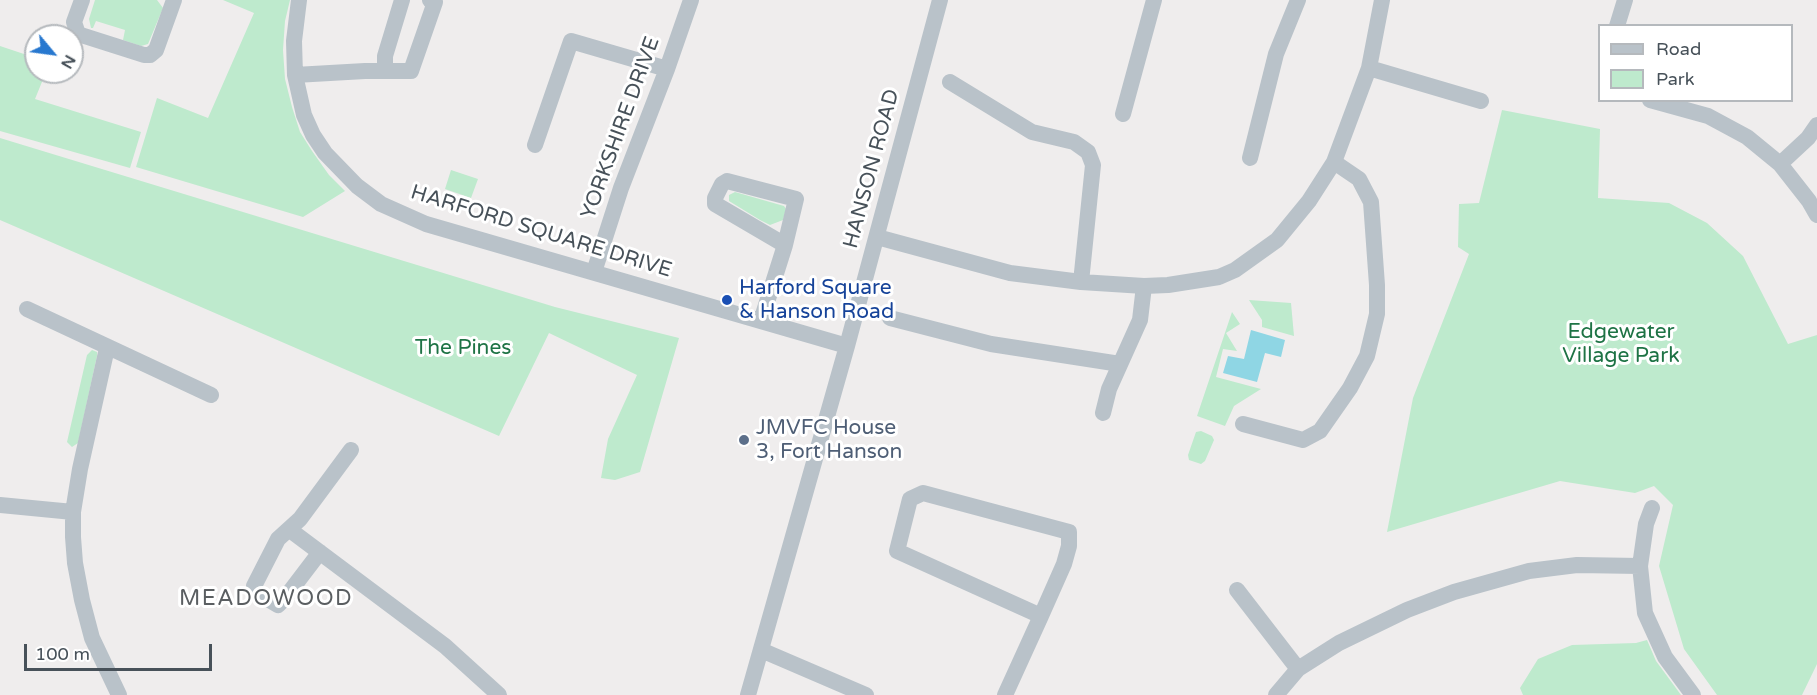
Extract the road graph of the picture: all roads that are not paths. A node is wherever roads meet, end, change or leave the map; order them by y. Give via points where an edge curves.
1 (82, 0) edge
2 (174, 0) edge
3 (299, 0) edge
4 (402, 0) edge
5 (430, 0) edge
6 (691, 0) edge
7 (940, 0) edge
8 (1154, 0) edge
9 (1298, 0) edge
10 (1382, 0) edge
11 (1625, 0) edge
12 (1618, 24) edge
13 (1369, 68) junction
14 (667, 69) junction
15 (385, 71) junction
16 (295, 75) junction
17 (950, 82) dead end
18 (1481, 101) dead end
19 (1657, 102) edge
20 (1123, 114) dead end
21 (1817, 125) edge
22 (535, 146) dead end
23 (1250, 159) dead end
24 (1334, 162) junction
25 (1780, 164) junction
26 (1817, 216) edge
27 (877, 237) junction
28 (785, 245) junction
29 (594, 272) junction
30 (1081, 282) junction
31 (1144, 286) junction
32 (27, 309) dead end
33 (890, 318) dead end
34 (761, 321) junction
35 (847, 346) junction
36 (107, 348) junction
37 (1120, 364) junction
38 (211, 395) dead end
39 (1103, 413) dead end
40 (1242, 424) dead end
41 (351, 450) dead end
42 (0, 505) edge
43 (1652, 507) dead end
44 (73, 512) junction
45 (290, 530) junction
46 (320, 552) junction
47 (1640, 566) junction
48 (1237, 590) dead end
49 (1041, 616) junction
50 (761, 650) junction
51 (1298, 669) junction
52 (119, 695) edge
53 (499, 695) edge
54 (748, 695) edge
55 (866, 695) edge
56 (1005, 695) edge
57 (1276, 695) edge
58 (1693, 695) edge

1 - 2 street via 74,22 78,34 150,55 156,50
3 - 16 street, HARFORD SQUARE DRIVE
4 - 15 street via 385,56
5 - 15 street via 435,2 411,71
6 - 14 street, YORKSHIRE DRIVE
7 - 27 street, HANSON ROAD
8 - 20 street
9 - 23 street via 1276,54
10 - 13 street
11 - 12 street
13 - 18 street
13 - 24 street
14 - 22 street via 571,41
14 - 29 street, YORKSHIRE DRIVE via 621,188
15 - 16 street
16 - 29 street, HARFORD SQUARE DRIVE via 313,135 340,169 381,204 426,224
17 - 30 street via 1032,132 1074,142 1088,152 1092,165
19 - 25 street via 1727,125
21 - 25 street
24 - 31 street via 1277,240 1234,270 1219,277
24 - 40 street via 1359,179 1371,202 1377,314 1367,356 1320,431 1303,440
25 - 26 street
27 - 30 street via 1010,273
27 - 35 street, HANSON ROAD
28 - 28 street via 796,199 727,181 722,184 716,204
28 - 34 street
29 - 34 street, HARFORD SQUARE DRIVE
30 - 31 street
31 - 37 street via 1140,320
32 - 36 street
33 - 37 street via 991,344
34 - 35 street, HARFORD SQUARE DRIVE
35 - 50 street, HANSON ROAD
36 - 38 street
36 - 44 street
37 - 39 street
41 - 45 street
42 - 44 street
43 - 47 street
44 - 52 street via 75,563 82,600 92,638
45 - 46 street
45 - 46 street via 278,539 254,586 256,592 278,605
46 - 53 street via 445,646
47 - 51 street via 1577,565 1494,580 1407,610 1339,643
47 - 58 street via 1645,613 1665,657
48 - 51 street
49 - 49 street via 1064,564 1069,532 923,494 910,499 897,551
49 - 56 street
50 - 54 street, HANSON ROAD
50 - 55 street
51 - 57 street

